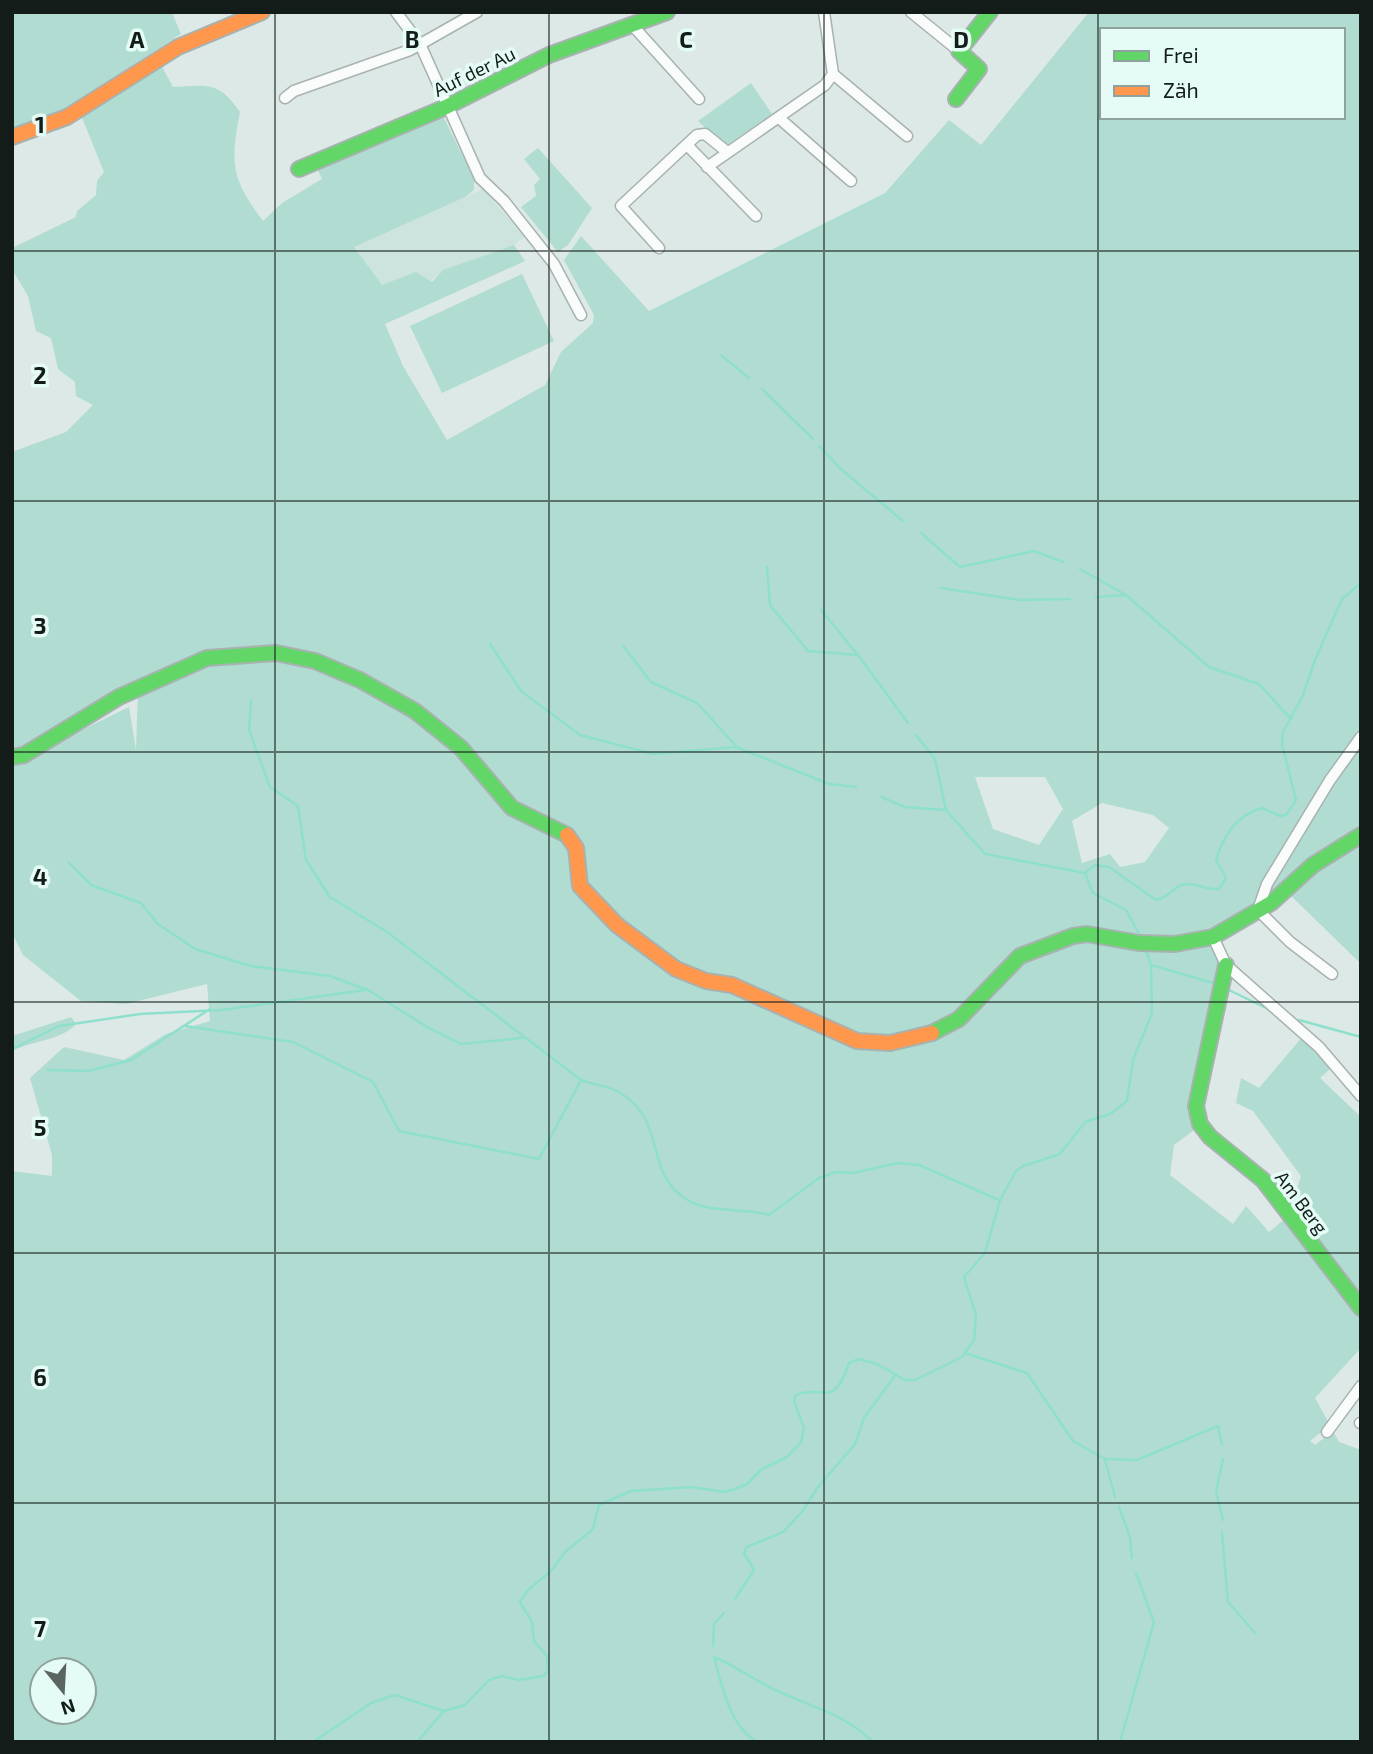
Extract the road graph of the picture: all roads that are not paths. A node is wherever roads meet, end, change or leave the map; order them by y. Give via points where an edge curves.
1 (262, 12) edge
2 (396, 12) edge
3 (477, 12) edge
4 (667, 12) edge
5 (824, 12) edge
6 (911, 12) edge
7 (990, 12) edge
8 (633, 26) junction
9 (420, 44) junction
10 (959, 51) junction
11 (832, 74) junction
12 (285, 98) dead end
13 (699, 99) dead end
14 (956, 99) dead end
15 (446, 107) junction
16 (779, 118) junction
17 (907, 136) dead end
18 (12, 137) edge
19 (687, 145) junction
20 (726, 152) junction
21 (707, 167) junction
22 (299, 169) dead end
23 (850, 181) dead end
24 (756, 216) dead end
25 (659, 248) dead end
26 (581, 315) dead end
27 (1361, 737) edge
28 (12, 757) edge
29 (1361, 835) edge
30 (1258, 910) junction
31 (1213, 937) junction
32 (1226, 965) junction
33 (1332, 974) dead end
34 (1361, 1096) edge
35 (1361, 1308) edge
36 (1361, 1386) edge
37 (1327, 1432) dead end

1 - 18 street via 178,47 67,117
2 - 9 street
3 - 9 street
4 - 8 street, Auf der Au
5 - 11 street
6 - 10 street
7 - 10 street
8 - 13 street
8 - 15 street, Auf der Au via 549,55
9 - 12 street via 293,91
9 - 15 street
10 - 14 street via 979,69
11 - 16 street via 825,85
11 - 17 street
15 - 22 street, Auf der Au
15 - 26 street via 480,177 554,264
16 - 20 street
16 - 23 street
19 - 20 street via 705,134
19 - 21 street
19 - 25 street via 621,206
20 - 21 street
21 - 24 street
27 - 30 street via 1267,884
28 - 31 street via 24,755 118,697 207,658 276,653 315,661 415,711 461,748 512,808 570,836 576,848 580,886 617,925 676,969 732,985 857,1041 890,1043 925,1036 959,1019 1020,956 1073,936 1175,944
29 - 30 street via 1313,865
30 - 31 street
30 - 33 street
31 - 32 street
32 - 34 street via 1300,1029
32 - 35 street, Am Berg via 1196,1106 1200,1124 1263,1180
36 - 37 street

